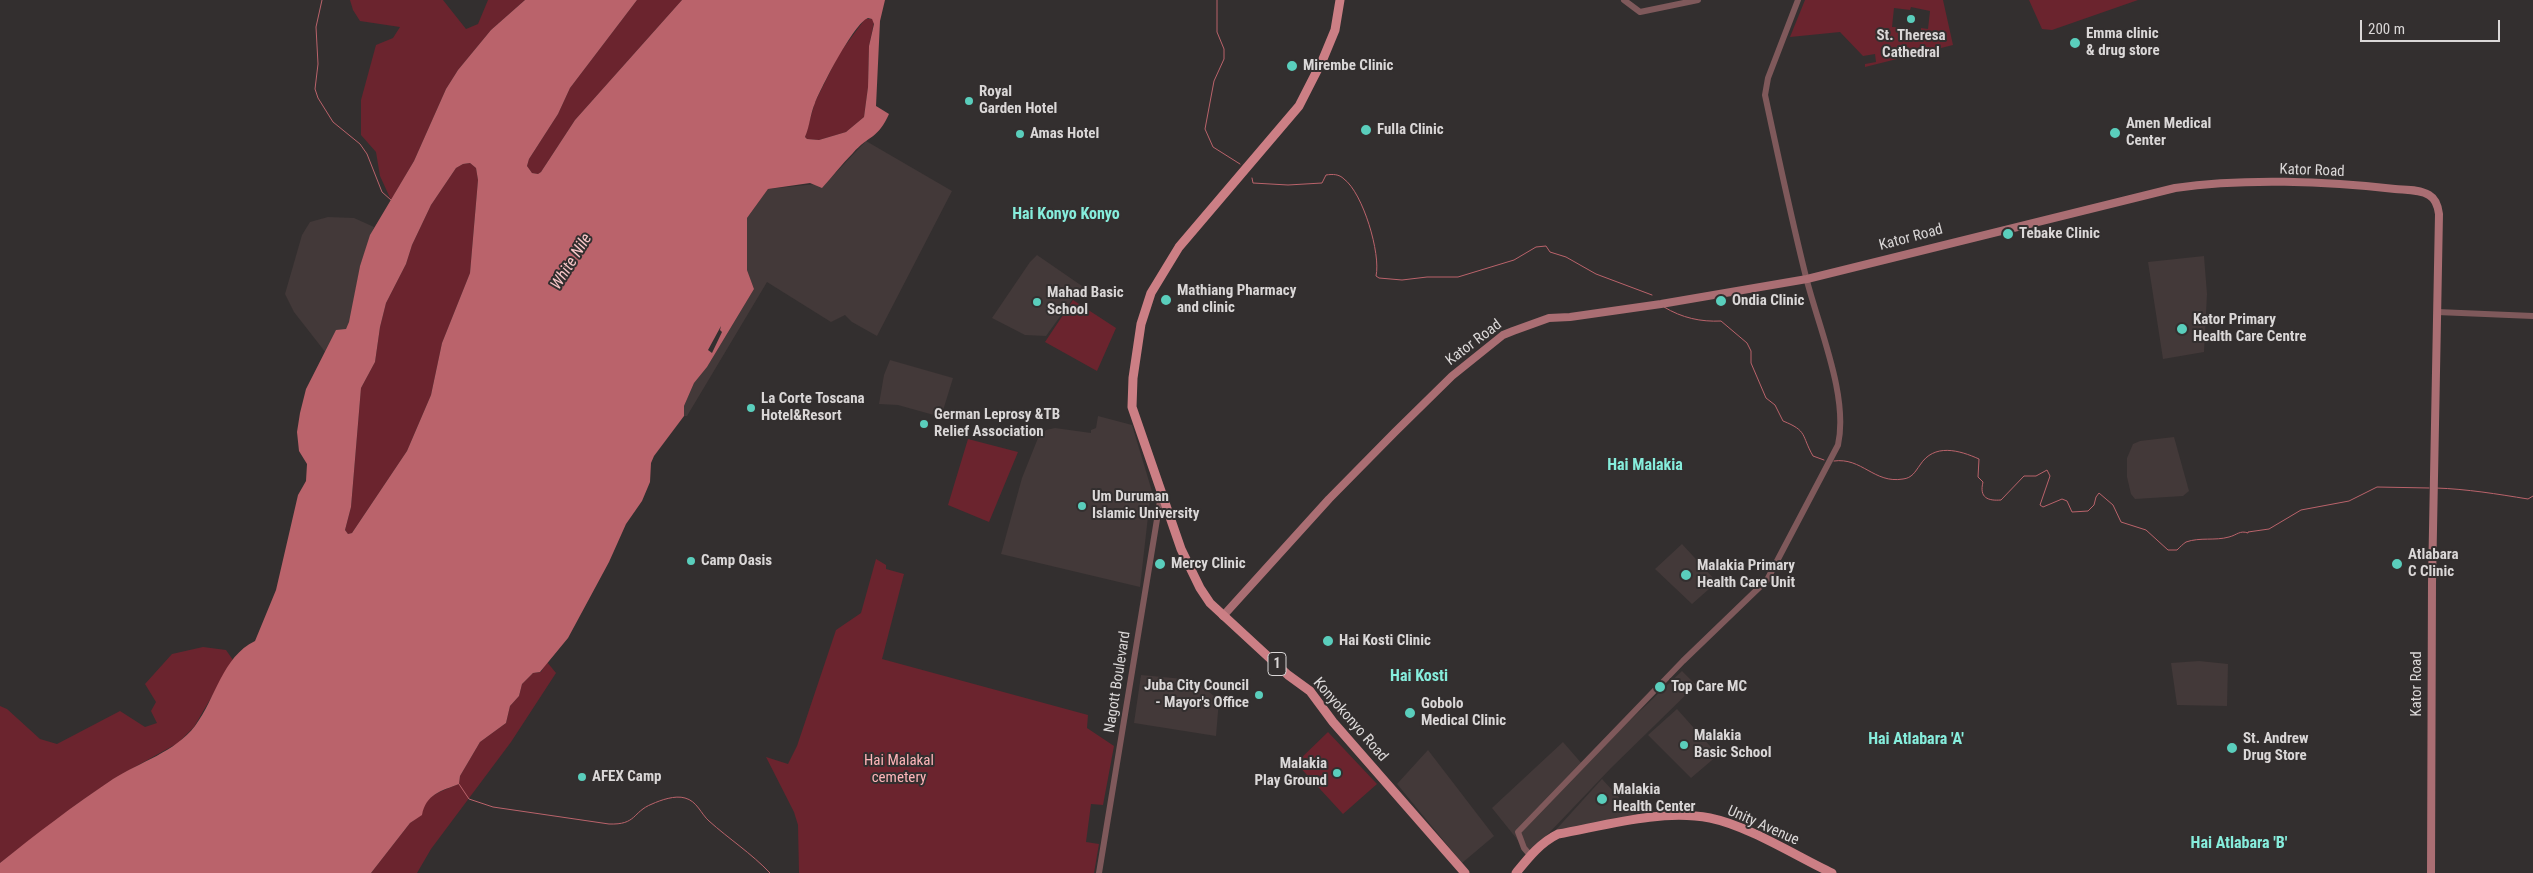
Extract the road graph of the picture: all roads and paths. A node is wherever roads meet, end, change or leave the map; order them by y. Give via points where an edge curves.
1 (1340, 0) edge
2 (1624, 0) edge
3 (1698, 0) edge
4 (1797, 1) edge
5 (1807, 279) junction
6 (2437, 312) junction
7 (2533, 316) edge
8 (1162, 495) junction
9 (1223, 616) junction
10 (1530, 855) junction
11 (1820, 870) edge
12 (1099, 873) edge
13 (1465, 873) edge
14 (1516, 873) edge
15 (1832, 873) edge
16 (2431, 873) edge

1 - 8 main road, Konyokonyo Road / 1 via 1334,30 1306,96 1290,120 1179,247 1152,293 1141,324 1132,407
2 - 3 street via 1640,12
4 - 5 street via 1768,78 1766,95
5 - 6 main road, Kator Road via 2175,188 2233,184 2376,186 2428,194 2438,206
5 - 9 main road, Kator Road via 1661,304 1549,318 1503,336 1452,376 1395,432
5 - 10 street via 1840,408 1838,444 1767,580 1683,661 1518,832
6 - 7 street
6 - 16 main road, Kator Road
8 - 9 main road, Konyokonyo Road / 1 via 1187,564 1205,595
8 - 12 street, Nagott Boulevard
9 - 13 main road, Konyokonyo Road / 1 via 1310,691 1333,722
10 - 11 main road, Unity Avenue via 1558,834 1663,816 1693,816 1722,821 1746,831
10 - 14 main road, Unity Avenue
11 - 15 main road, Unity Avenue

